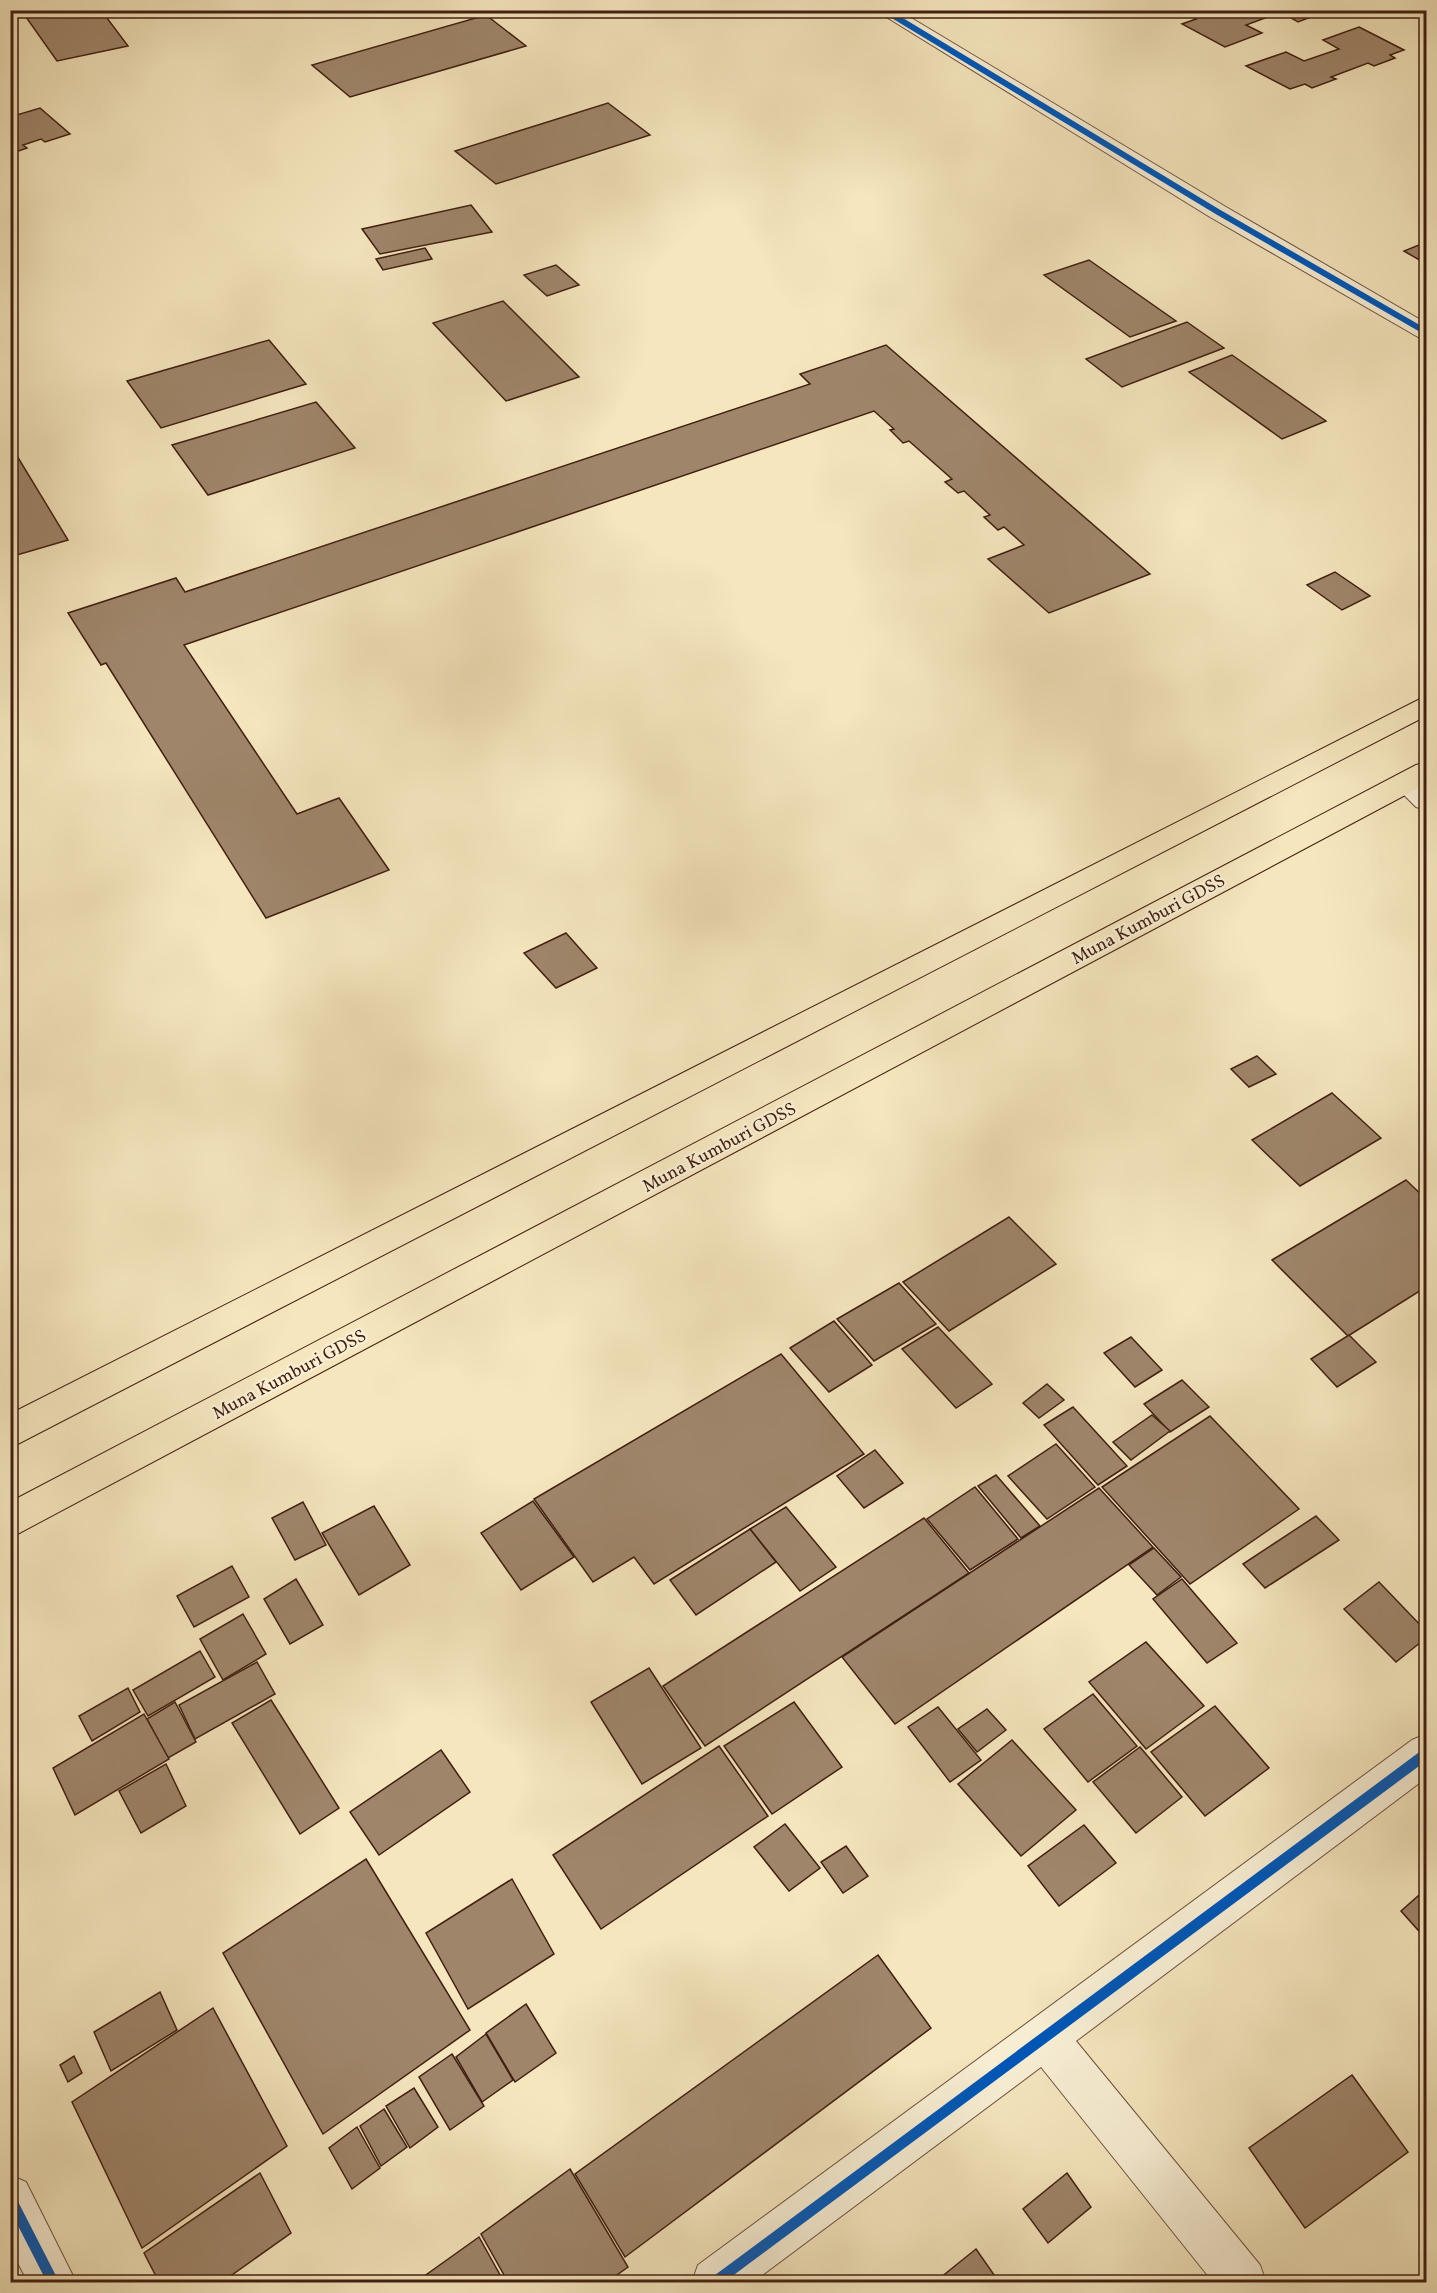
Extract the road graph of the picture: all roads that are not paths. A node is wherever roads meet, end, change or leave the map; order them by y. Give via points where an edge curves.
1 (884, 10) edge
2 (1426, 332) edge
3 (1426, 705) edge
4 (1420, 785) edge
5 (10, 1432) edge
6 (10, 1521) edge
7 (1426, 1754) edge
8 (1045, 2037) junction
9 (10, 2198) edge
10 (53, 2283) edge
11 (715, 2283) edge
12 (1243, 2283) edge

1 - 2 street via 1218,212
3 - 5 highway
4 - 6 highway, Muna Kumburi GDSS
7 - 8 street
8 - 11 street
8 - 12 street
9 - 10 street

